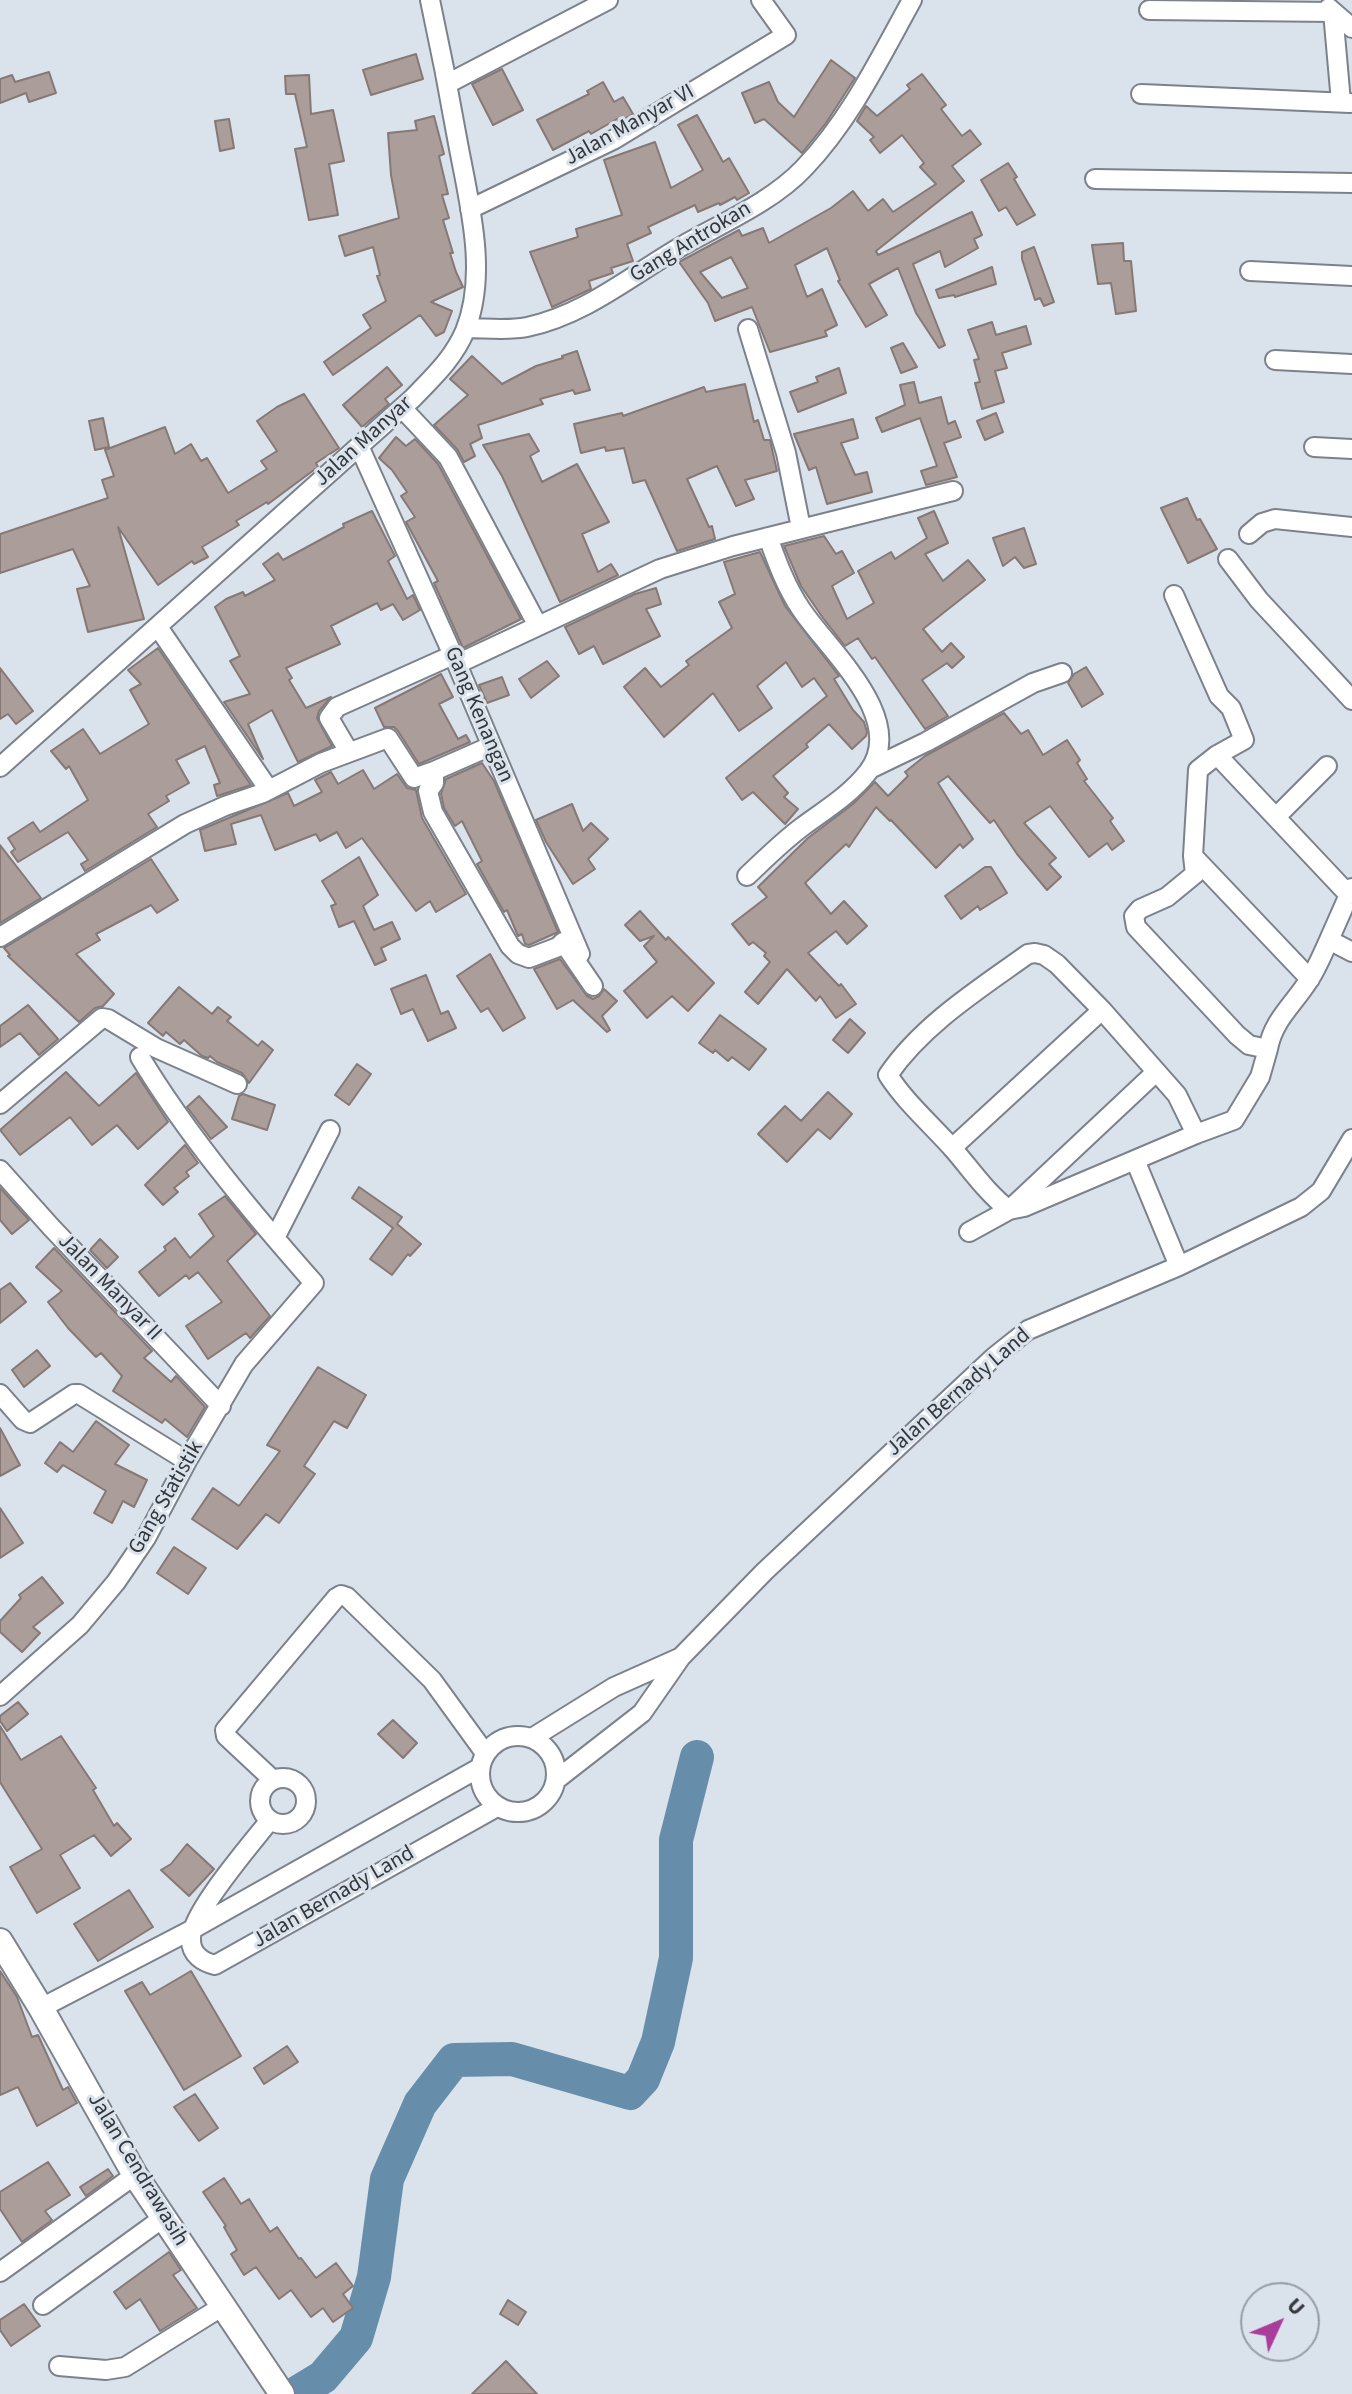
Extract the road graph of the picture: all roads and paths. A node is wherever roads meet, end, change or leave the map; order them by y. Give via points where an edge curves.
1 (430, 0) edge
2 (608, 0) edge
3 (761, 0) edge
4 (912, 0) edge
5 (1327, 6) edge
6 (1149, 10) dead end
7 (1352, 28) edge
8 (447, 84) junction
9 (1141, 94) dead end
10 (1346, 103) edge
11 (1095, 179) dead end
12 (1352, 183) edge
13 (470, 209) junction
14 (1250, 271) dead end
15 (1352, 276) edge
16 (466, 328) junction
17 (748, 329) dead end
18 (1275, 360) dead end
19 (1352, 364) edge
20 (402, 408) junction
21 (359, 446) junction
22 (1314, 447) dead end
23 (1352, 449) edge
24 (953, 491) dead end
25 (1352, 527) edge
26 (801, 528) junction
27 (1249, 534) dead end
28 (768, 537) junction
29 (1228, 559) dead end
30 (1174, 595) dead end
31 (538, 626) junction
32 (158, 627) junction
33 (455, 660) junction
34 (1062, 673) dead end
35 (1352, 700) edge
36 (491, 746) junction
37 (349, 752) junction
38 (1217, 755) junction
39 (1327, 766) dead end
40 (0, 767) edge
41 (870, 769) junction
42 (434, 771) junction
43 (269, 790) junction
44 (1276, 817) junction
45 (1193, 856) junction
46 (747, 876) dead end
47 (1350, 892) edge
48 (0, 937) edge
49 (1329, 940) junction
50 (1352, 952) edge
51 (1310, 979) junction
52 (1102, 1010) junction
53 (1268, 1049) junction
54 (140, 1057) dead end
55 (1156, 1072) junction
56 (237, 1084) dead end
57 (0, 1104) edge
58 (330, 1130) dead end
59 (1196, 1134) junction
60 (1352, 1139) edge
61 (952, 1148) junction
62 (1135, 1160) junction
63 (0, 1170) edge
64 (1009, 1210) junction
65 (969, 1232) dead end
66 (275, 1238) junction
67 (1179, 1266) junction
68 (0, 1394) edge
69 (221, 1406) junction
70 (187, 1461) junction
71 (681, 1657) junction
72 (0, 1696) edge
73 (532, 1738) junction
74 (482, 1760) junction
75 (272, 1779) junction
76 (556, 1780) junction
77 (497, 1807) junction
78 (270, 1820) junction
79 (193, 1929) junction
80 (0, 1941) edge
81 (41, 2008) junction
82 (135, 2175) junction
83 (163, 2218) junction
84 (3, 2261) edge
85 (43, 2305) dead end
86 (223, 2306) junction
87 (59, 2366) dead end
88 (282, 2394) edge

1 - 8 street, Jalan Manyar
2 - 8 street
3 - 13 street, Jalan Manyar VI via 786,35 613,140
4 - 16 street, Gang Antrokan via 869,79 811,160 775,192 577,308 526,327
5 - 6 street
5 - 7 street
5 - 10 street
8 - 13 street, Jalan Manyar
9 - 10 street
11 - 12 street
13 - 16 street, Jalan Manyar via 475,250
14 - 15 street
16 - 20 street, Jalan Manyar via 453,357
17 - 26 street via 786,453
18 - 19 street
20 - 21 street, Jalan Manyar
20 - 31 street via 448,457
21 - 32 street, Jalan Manyar
21 - 33 street, Gang Kenangan
22 - 23 street
24 - 26 street
25 - 27 street via 1275,519
26 - 28 street
28 - 31 street via 660,569
28 - 41 street via 799,606 844,661 879,727 879,751
29 - 35 street
30 - 38 street via 1244,740
31 - 33 street
32 - 40 street, Jalan Manyar
32 - 43 street
33 - 36 street, Gang Kenangan
33 - 37 street via 337,707 329,718
34 - 41 street via 1033,683
36 - 42 street
36 - 42 street, Gang Kenangan via 593,986 563,942 529,958 510,946 433,812 428,791
37 - 42 street via 388,738 414,778
37 - 43 street
38 - 44 street
38 - 45 street via 1198,770
39 - 44 street
41 - 46 street
43 - 48 street via 185,824
44 - 47 street
45 - 51 street
45 - 53 street via 1195,874 1167,897 1140,909 1134,916 1136,927 1237,1035 1249,1045
47 - 49 street
49 - 50 street
49 - 51 street
51 - 53 street via 1278,1020
52 - 55 street
52 - 61 street
52 - 61 street via 1057,964 1044,955 1028,954 962,1001 900,1057 888,1075
53 - 59 street via 1260,1077 1234,1120
54 - 66 street
55 - 59 street via 1177,1095
55 - 64 street
56 - 57 street via 102,1018
58 - 66 street
59 - 62 street
60 - 67 street, Jalan Bernady Land via 1321,1191 1301,1207
61 - 64 street
62 - 64 street
62 - 67 street
63 - 69 street, Jalan Manyar II
64 - 65 street
66 - 69 street, Gang Statistik via 314,1283 244,1364
67 - 71 street, Jalan Bernady Land via 1028,1330 932,1413
68 - 70 street via 30,1423 76,1393
69 - 70 street, Gang Statistik
70 - 72 street, Gang Statistik via 116,1582 80,1625
71 - 73 street, Jalan Bernady Land via 614,1687
71 - 76 street, Jalan Bernady Land via 642,1713
73 - 74 street via 503,1738
73 - 76 street via 553,1759
74 - 75 street via 432,1680 341,1595 225,1730
74 - 77 street via 481,1786
74 - 79 street, Jalan Bernady Land
75 - 78 street via 259,1799
75 - 78 street via 296,1781 307,1802 294,1822
76 - 77 street via 547,1800 529,1811
77 - 79 street, Jalan Bernady Land via 215,1965 202,1962 193,1949
78 - 79 street
79 - 81 street, Jalan Bernady Land
80 - 81 main road, Jalan Cendrawasih
81 - 82 main road, Jalan Cendrawasih
82 - 83 main road, Jalan Cendrawasih
82 - 84 street
83 - 85 street
83 - 86 main road, Jalan Cendrawasih
86 - 87 street via 125,2367
86 - 88 main road, Jalan Cendrawasih

